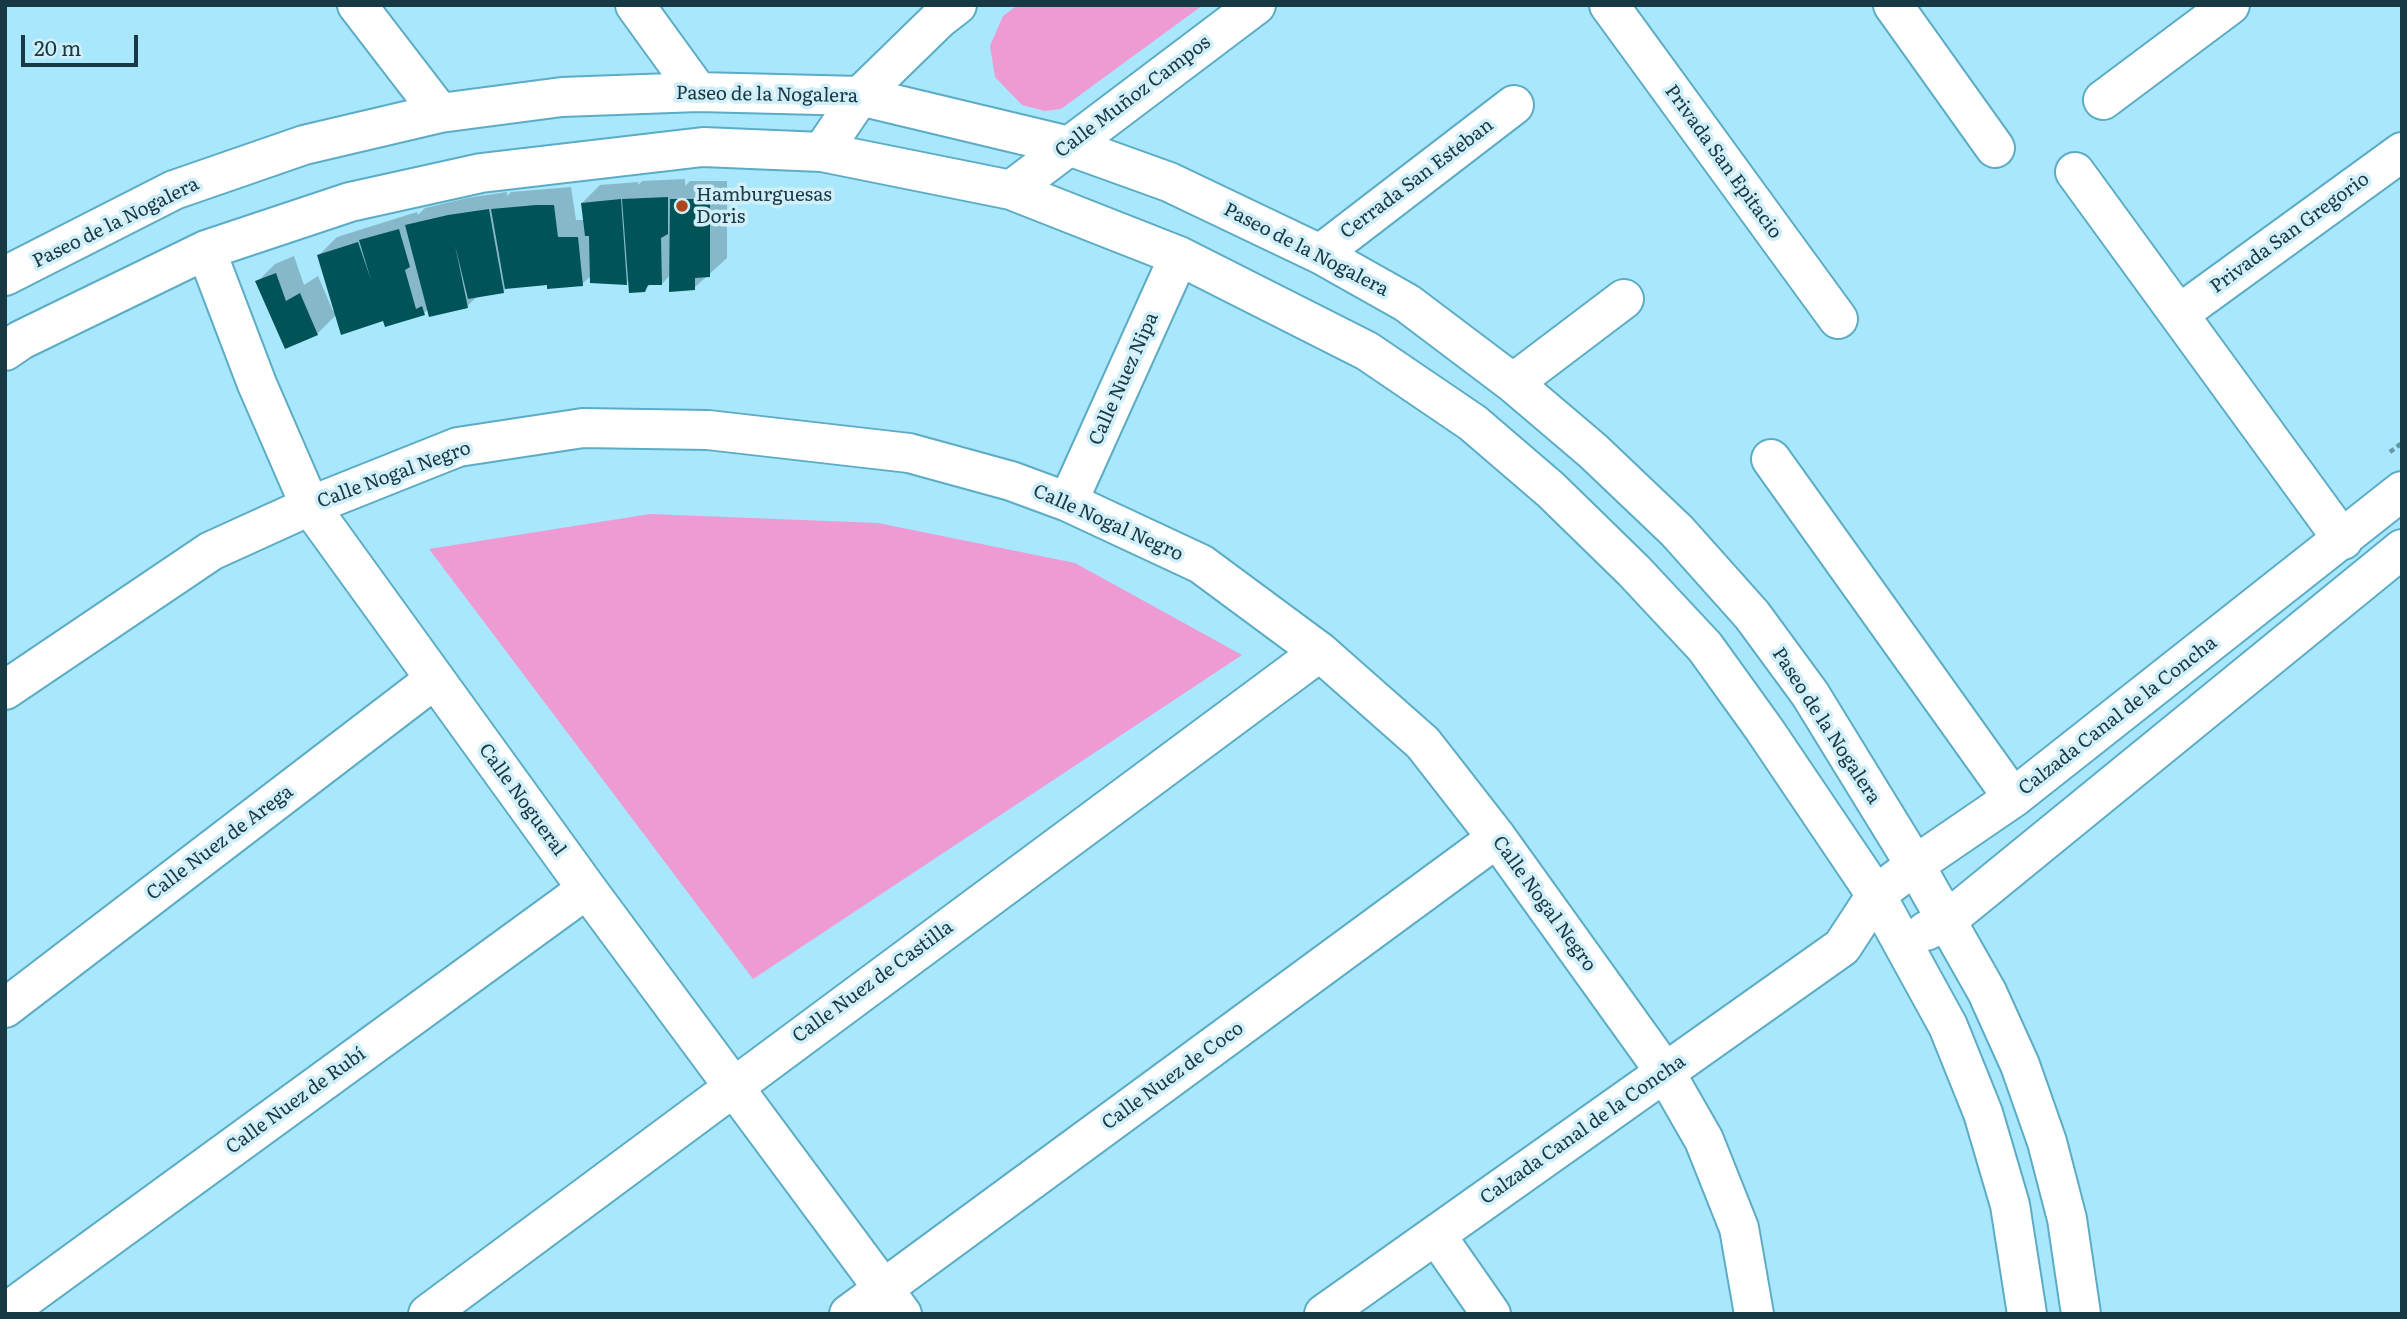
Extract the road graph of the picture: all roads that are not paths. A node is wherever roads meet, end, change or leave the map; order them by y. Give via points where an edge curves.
1 (357, 5) edge
2 (635, 5) edge
3 (957, 5) edge
4 (1256, 5) edge
5 (1609, 5) edge
6 (1893, 5) edge
7 (2231, 5) edge
8 (698, 92) junction
9 (860, 96) junction
10 (2103, 100) dead end
11 (1514, 105) dead end
12 (440, 113) junction
13 (1069, 146) junction
14 (1995, 148) dead end
15 (822, 152) junction
16 (2402, 152) edge
17 (2075, 172) dead end
18 (1011, 190) junction
19 (206, 250) junction
20 (1320, 254) junction
21 (1179, 256) junction
22 (5, 276) edge
23 (1624, 299) dead end
24 (2179, 314) junction
25 (1838, 319) dead end
26 (5, 351) edge
27 (1513, 383) junction
28 (1771, 459) dead end
29 (2402, 491) edge
30 (1068, 502) junction
31 (310, 506) junction
32 (2343, 540) junction
33 (2402, 549) edge
34 (1320, 652) junction
35 (435, 679) junction
36 (5, 690) edge
37 (2013, 798) junction
38 (1497, 838) junction
39 (1915, 864) junction
40 (587, 889) junction
41 (1876, 895) junction
42 (1946, 921) junction
43 (1904, 942) junction
44 (1842, 947) junction
45 (5, 1008) edge
46 (1665, 1072) junction
47 (733, 1086) junction
48 (1436, 1235) junction
49 (892, 1301) edge
50 (5, 1313) edge
51 (428, 1314) edge
52 (849, 1314) edge
53 (1324, 1314) edge
54 (1491, 1314) edge
55 (1754, 1314) edge
56 (2027, 1314) edge
57 (2081, 1314) edge

1 - 12 street
2 - 8 street
3 - 9 street
4 - 13 street, Calle Muñoz Campos
5 - 25 street, Privada San Epitacio
6 - 14 street
7 - 10 street
8 - 9 street, Paseo de la Nogalera
8 - 12 street, Paseo de la Nogalera via 562,97
9 - 13 street, Paseo de la Nogalera
9 - 15 street
11 - 20 street, Cerrada San Esteban
12 - 22 street, Paseo de la Nogalera via 304,145 174,190
13 - 18 street, Calle Muñoz Campos
13 - 20 street, Paseo de la Nogalera via 1169,182
15 - 18 street
15 - 19 street via 703,147 481,173 349,202
16 - 24 street, Privada San Gregorio
17 - 24 street
18 - 21 street
19 - 26 street
19 - 31 street, Calle Nogueral
20 - 27 street, Paseo de la Nogalera via 1408,303
21 - 30 street, Calle Nuez Nipa
21 - 41 street via 1367,351 1473,423 1551,490 1705,647
23 - 27 street
24 - 32 street
27 - 39 street, Paseo de la Nogalera via 1677,531 1752,615 1810,694
28 - 37 street
29 - 32 street, Calzada Canal de la Concha
30 - 31 street, Calle Nogal Negro via 909,453 708,430 583,428 458,447
30 - 34 street, Calle Nogal Negro via 1201,564
31 - 35 street, Calle Nogueral
31 - 36 street, Calle Nogal Negro via 211,551
32 - 37 street, Calzada Canal de la Concha
33 - 42 street
34 - 38 street, Calle Nogal Negro via 1423,743
34 - 47 street, Calle Nuez de Castilla
35 - 40 street, Calle Nogueral
35 - 45 street, Calle Nuez de Arega
37 - 39 street, Calzada Canal de la Concha
38 - 46 street, Calle Nogal Negro
38 - 49 street, Calle Nuez de Coco
39 - 41 street, Calzada Canal de la Concha
39 - 42 street, Paseo de la Nogalera
40 - 47 street, Calle Nogueral
40 - 50 street, Calle Nuez de Rubí
41 - 43 street
41 - 44 street, Calzada Canal de la Concha
42 - 43 street
42 - 57 street, Paseo de la Nogalera via 2020,1065 2067,1219
43 - 44 street
43 - 56 street via 1948,1026 1983,1113 2010,1205
44 - 46 street, Calzada Canal de la Concha
46 - 48 street, Calzada Canal de la Concha
46 - 55 street, Calle Nogal Negro via 1704,1140 1739,1228
47 - 49 street, Calle Nogueral
47 - 51 street, Calle Nuez de Castilla
48 - 53 street, Calzada Canal de la Concha
48 - 54 street
49 - 52 street, Calle Nuez de Coco

